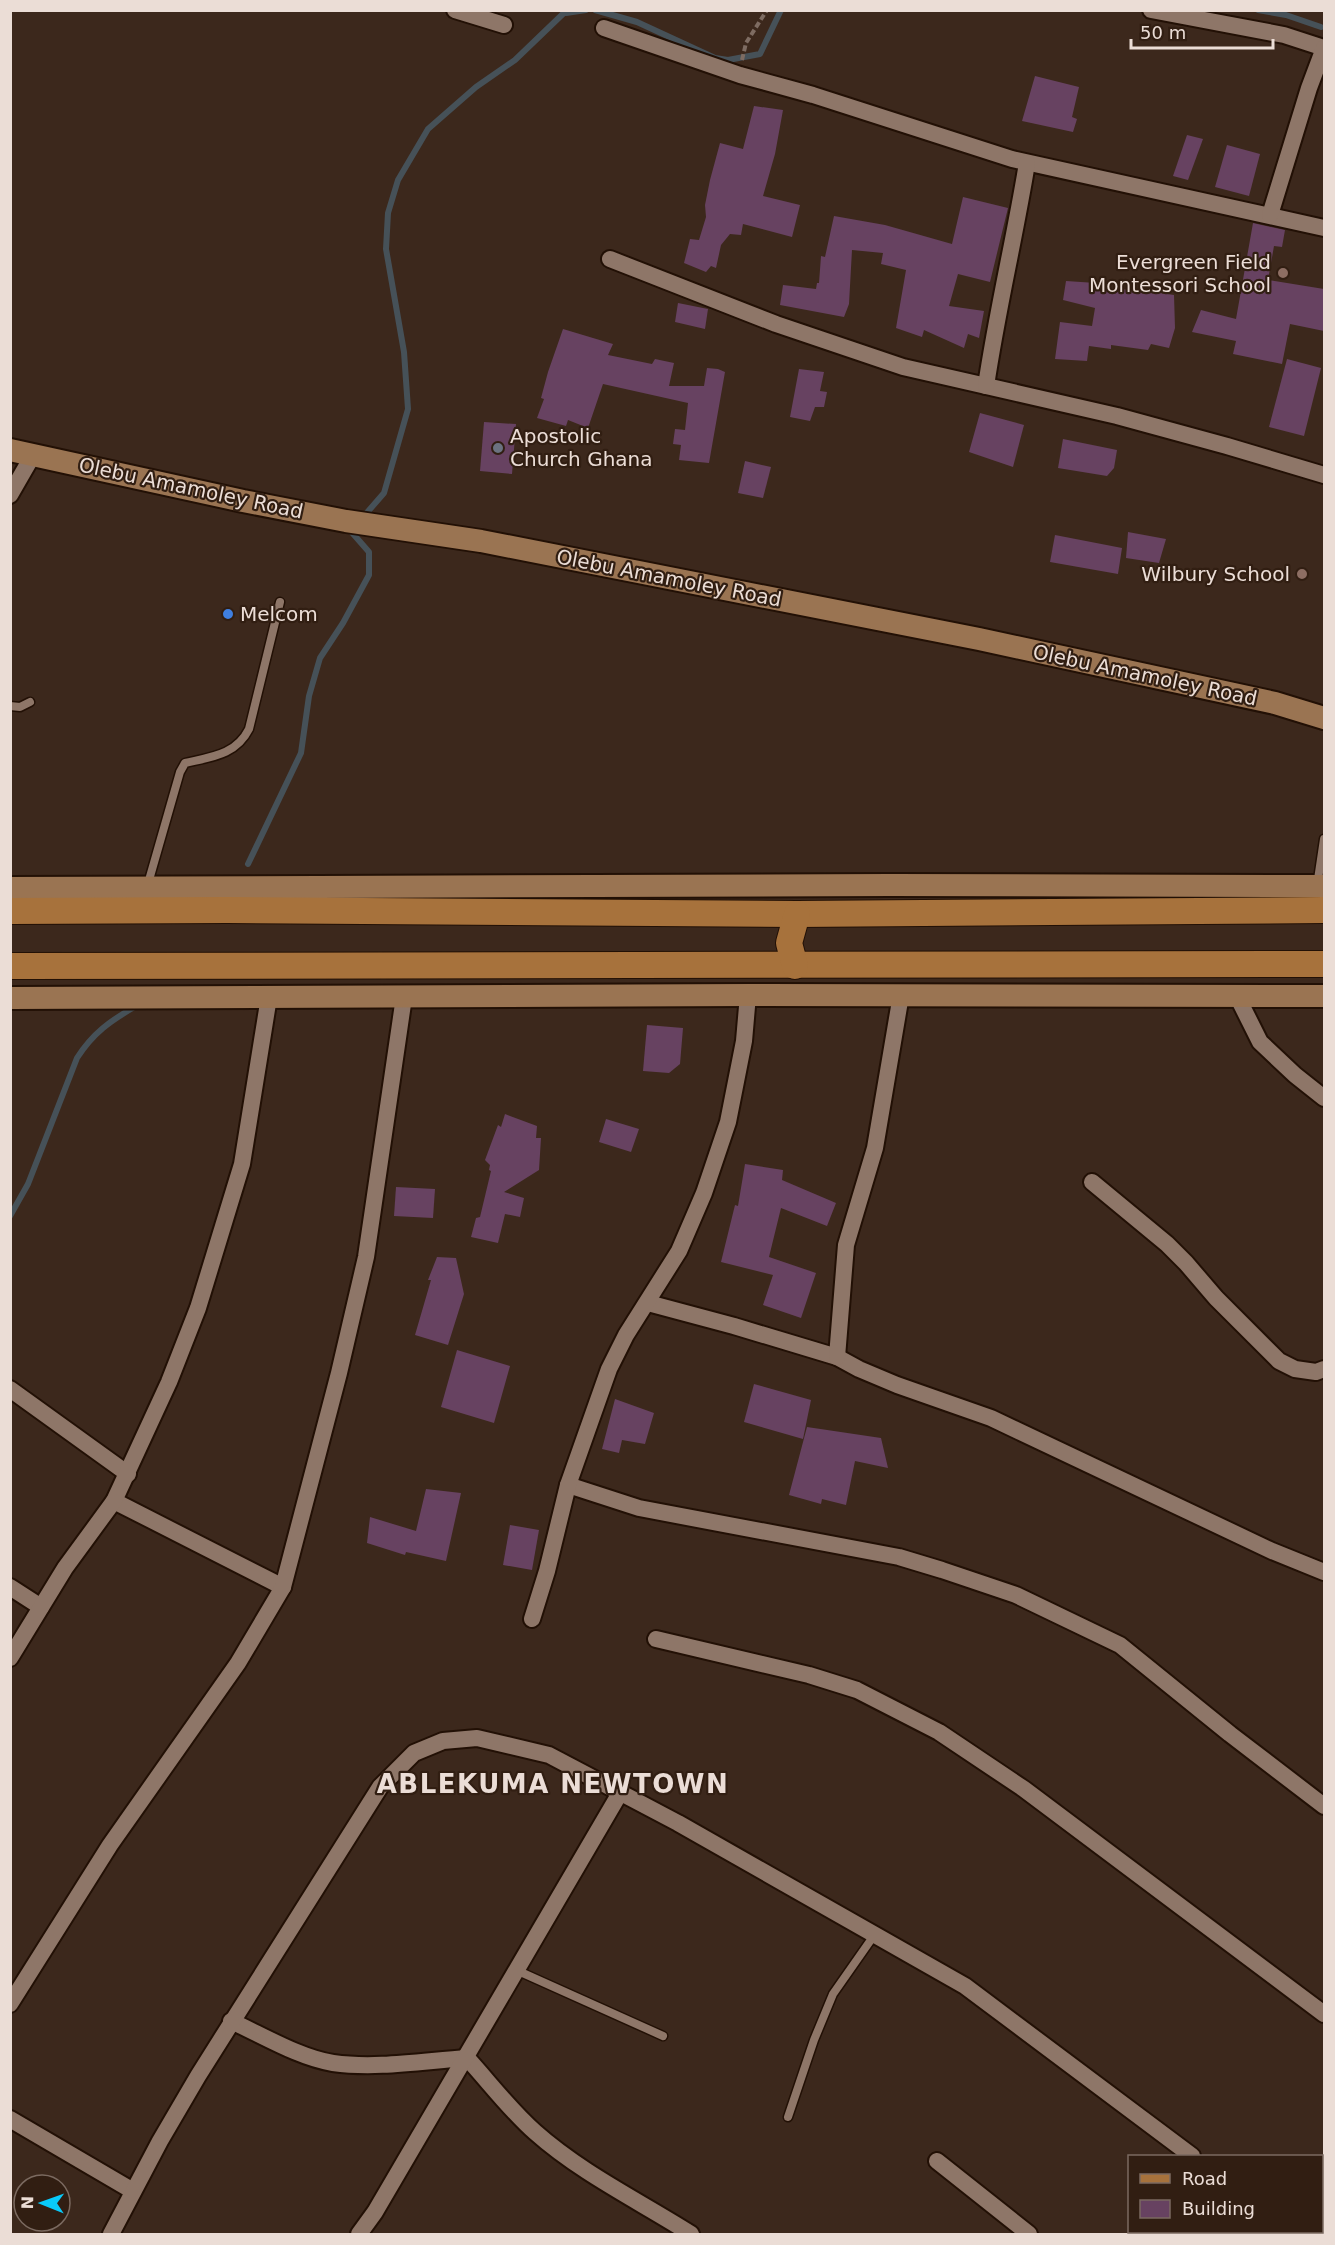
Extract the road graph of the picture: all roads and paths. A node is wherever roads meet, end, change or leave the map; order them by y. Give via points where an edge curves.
1 (455, 10) edge
2 (767, 10) edge
3 (1151, 10) edge
4 (504, 25) dead end
5 (604, 28) dead end
6 (1324, 48) edge
7 (741, 67) dead end
8 (1028, 163) junction
9 (1270, 216) junction
10 (1324, 228) edge
11 (610, 260) dead end
12 (986, 386) junction
13 (10, 450) edge
14 (33, 455) junction
15 (1324, 475) edge
16 (10, 495) edge
17 (280, 602) dead end
18 (30, 702) dead end
19 (10, 706) edge
20 (1324, 718) edge
21 (1324, 839) edge
22 (1321, 886) edge
23 (147, 887) junction
24 (10, 888) edge
25 (1324, 910) edge
26 (10, 911) edge
27 (797, 914) junction
28 (1324, 964) edge
29 (10, 966) edge
30 (795, 966) junction
31 (748, 995) junction
32 (901, 995) junction
33 (1237, 996) junction
34 (1324, 996) edge
35 (269, 997) junction
36 (10, 998) edge
37 (404, 998) junction
38 (1324, 1098) edge
39 (1092, 1182) dead end
40 (648, 1303) junction
41 (837, 1357) junction
42 (1324, 1369) edge
43 (10, 1389) edge
44 (128, 1474) junction
45 (568, 1485) junction
46 (114, 1501) junction
47 (1324, 1572) edge
48 (10, 1587) edge
49 (283, 1587) junction
50 (41, 1607) junction
51 (532, 1619) dead end
52 (656, 1640) dead end
53 (10, 1658) edge
54 (620, 1793) junction
55 (1324, 1806) edge
56 (875, 1934) junction
57 (516, 1970) junction
58 (10, 2004) edge
59 (1324, 2014) edge
60 (231, 2021) junction
61 (663, 2036) dead end
62 (466, 2058) junction
63 (788, 2117) dead end
64 (10, 2119) edge
65 (1189, 2155) edge
66 (937, 2161) dead end
67 (133, 2191) junction
68 (111, 2235) edge
69 (359, 2235) edge
70 (691, 2235) edge
71 (1029, 2235) edge

1 - 4 street
2 - 7 path via 746,43
3 - 6 street via 1284,35
5 - 8 street via 740,75
6 - 9 street
8 - 9 street
8 - 12 street
9 - 10 street
11 - 12 street via 776,324 903,367
12 - 15 street via 1117,416
13 - 14 street, Olebu Amamoley Road
14 - 16 street
14 - 20 street, Olebu Amamoley Road via 243,501 481,541 967,637 1275,703
17 - 23 lane via 249,729 233,749 186,763 180,772
18 - 19 lane
21 - 22 lane
22 - 23 street
23 - 24 street
25 - 27 main road
26 - 27 main road
27 - 30 main road via 789,943
28 - 30 main road
29 - 30 main road
31 - 32 street
31 - 37 street
31 - 40 street via 744,1041 728,1122 680,1251
32 - 33 street
32 - 41 street via 875,1148 846,1245
33 - 34 street
33 - 38 street via 1260,1042
35 - 36 street
35 - 37 street
35 - 44 street via 242,1164 198,1308
37 - 49 street via 366,1257
39 - 42 street via 1167,1244 1278,1361 1295,1369
40 - 41 street
40 - 45 street via 609,1369
41 - 47 street via 897,1385 991,1418
43 - 44 street
44 - 46 street
45 - 51 street
45 - 55 street via 650,1511 899,1557 1016,1595 1120,1645
46 - 49 street
46 - 50 street
48 - 50 street
49 - 58 street via 238,1663 110,1845
50 - 53 street
52 - 59 street via 810,1675 857,1690 939,1732 1024,1789
54 - 56 street
54 - 57 street
54 - 60 street via 549,1755 477,1738 443,1741 414,1753 380,1787
56 - 63 lane via 833,1994
56 - 65 street via 965,1986
57 - 61 lane
57 - 62 street
60 - 62 street via 331,2063
60 - 67 street
62 - 69 street
62 - 70 street via 543,2138 586,2171
64 - 67 street
66 - 71 street
67 - 68 street

